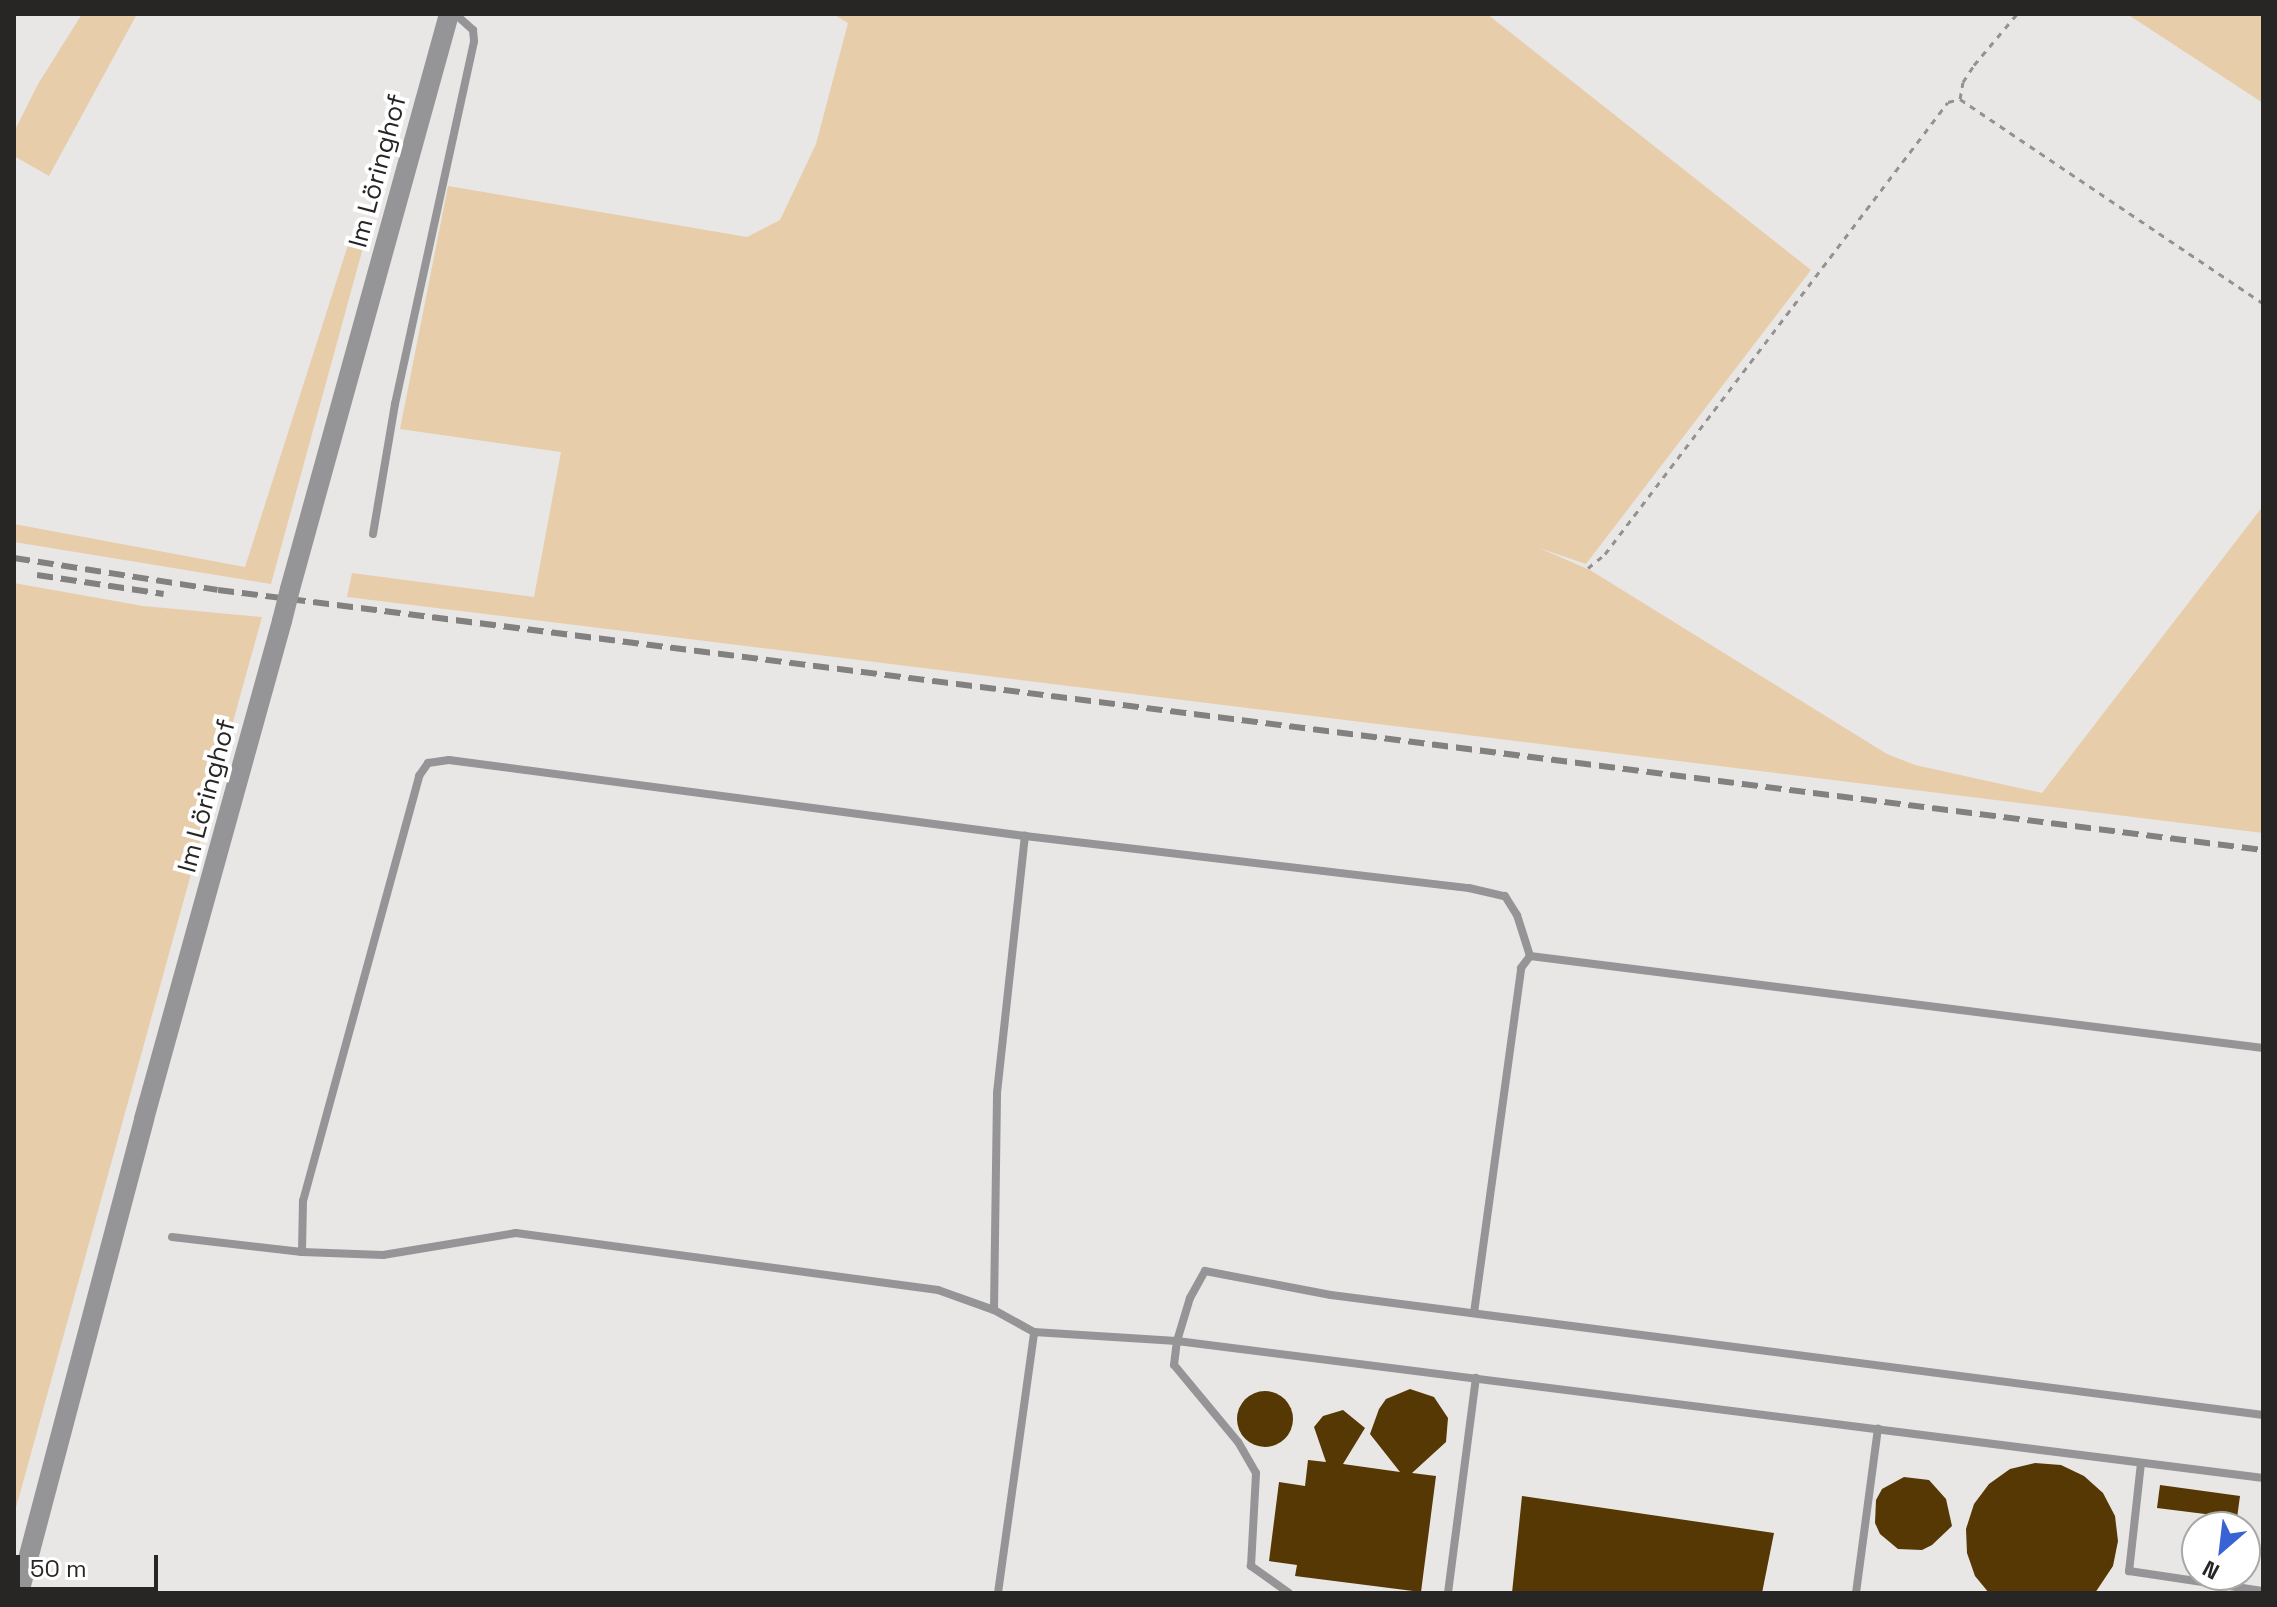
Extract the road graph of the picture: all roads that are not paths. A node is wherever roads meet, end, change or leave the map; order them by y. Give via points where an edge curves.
1 (452, 14) edge
2 (373, 534) dead end
3 (1025, 836) junction
4 (1530, 956) junction
5 (2263, 1048) edge
6 (172, 1237) dead end
7 (302, 1252) junction
8 (994, 1310) junction
9 (1474, 1313) junction
10 (1034, 1332) junction
11 (1177, 1341) junction
12 (1476, 1378) junction
13 (2263, 1415) edge
14 (1878, 1428) junction
15 (2141, 1463) junction
16 (2263, 1478) edge
17 (2263, 1591) edge
18 (19, 1593) edge
19 (998, 1593) edge
20 (1289, 1593) edge
21 (1448, 1593) edge
22 (1856, 1593) edge

1 - 2 lane via 473,30 474,41 395,404
1 - 18 street, Im Löringhof, bridge via 144,1119
3 - 4 lane via 1505,896
3 - 7 lane via 449,760 428,763 419,776 303,1201
3 - 8 lane via 997,1093
4 - 5 lane
4 - 9 lane via 1521,968
6 - 7 lane
7 - 8 lane via 383,1255 516,1233 938,1290
8 - 10 lane
9 - 11 lane via 1331,1295 1205,1271
9 - 13 lane
10 - 11 lane
10 - 19 lane
11 - 12 lane
11 - 20 lane via 1174,1365 1238,1442 1256,1473 1251,1566
12 - 14 lane
12 - 21 lane
14 - 15 lane
14 - 22 lane
15 - 16 lane
15 - 17 lane via 2129,1571

